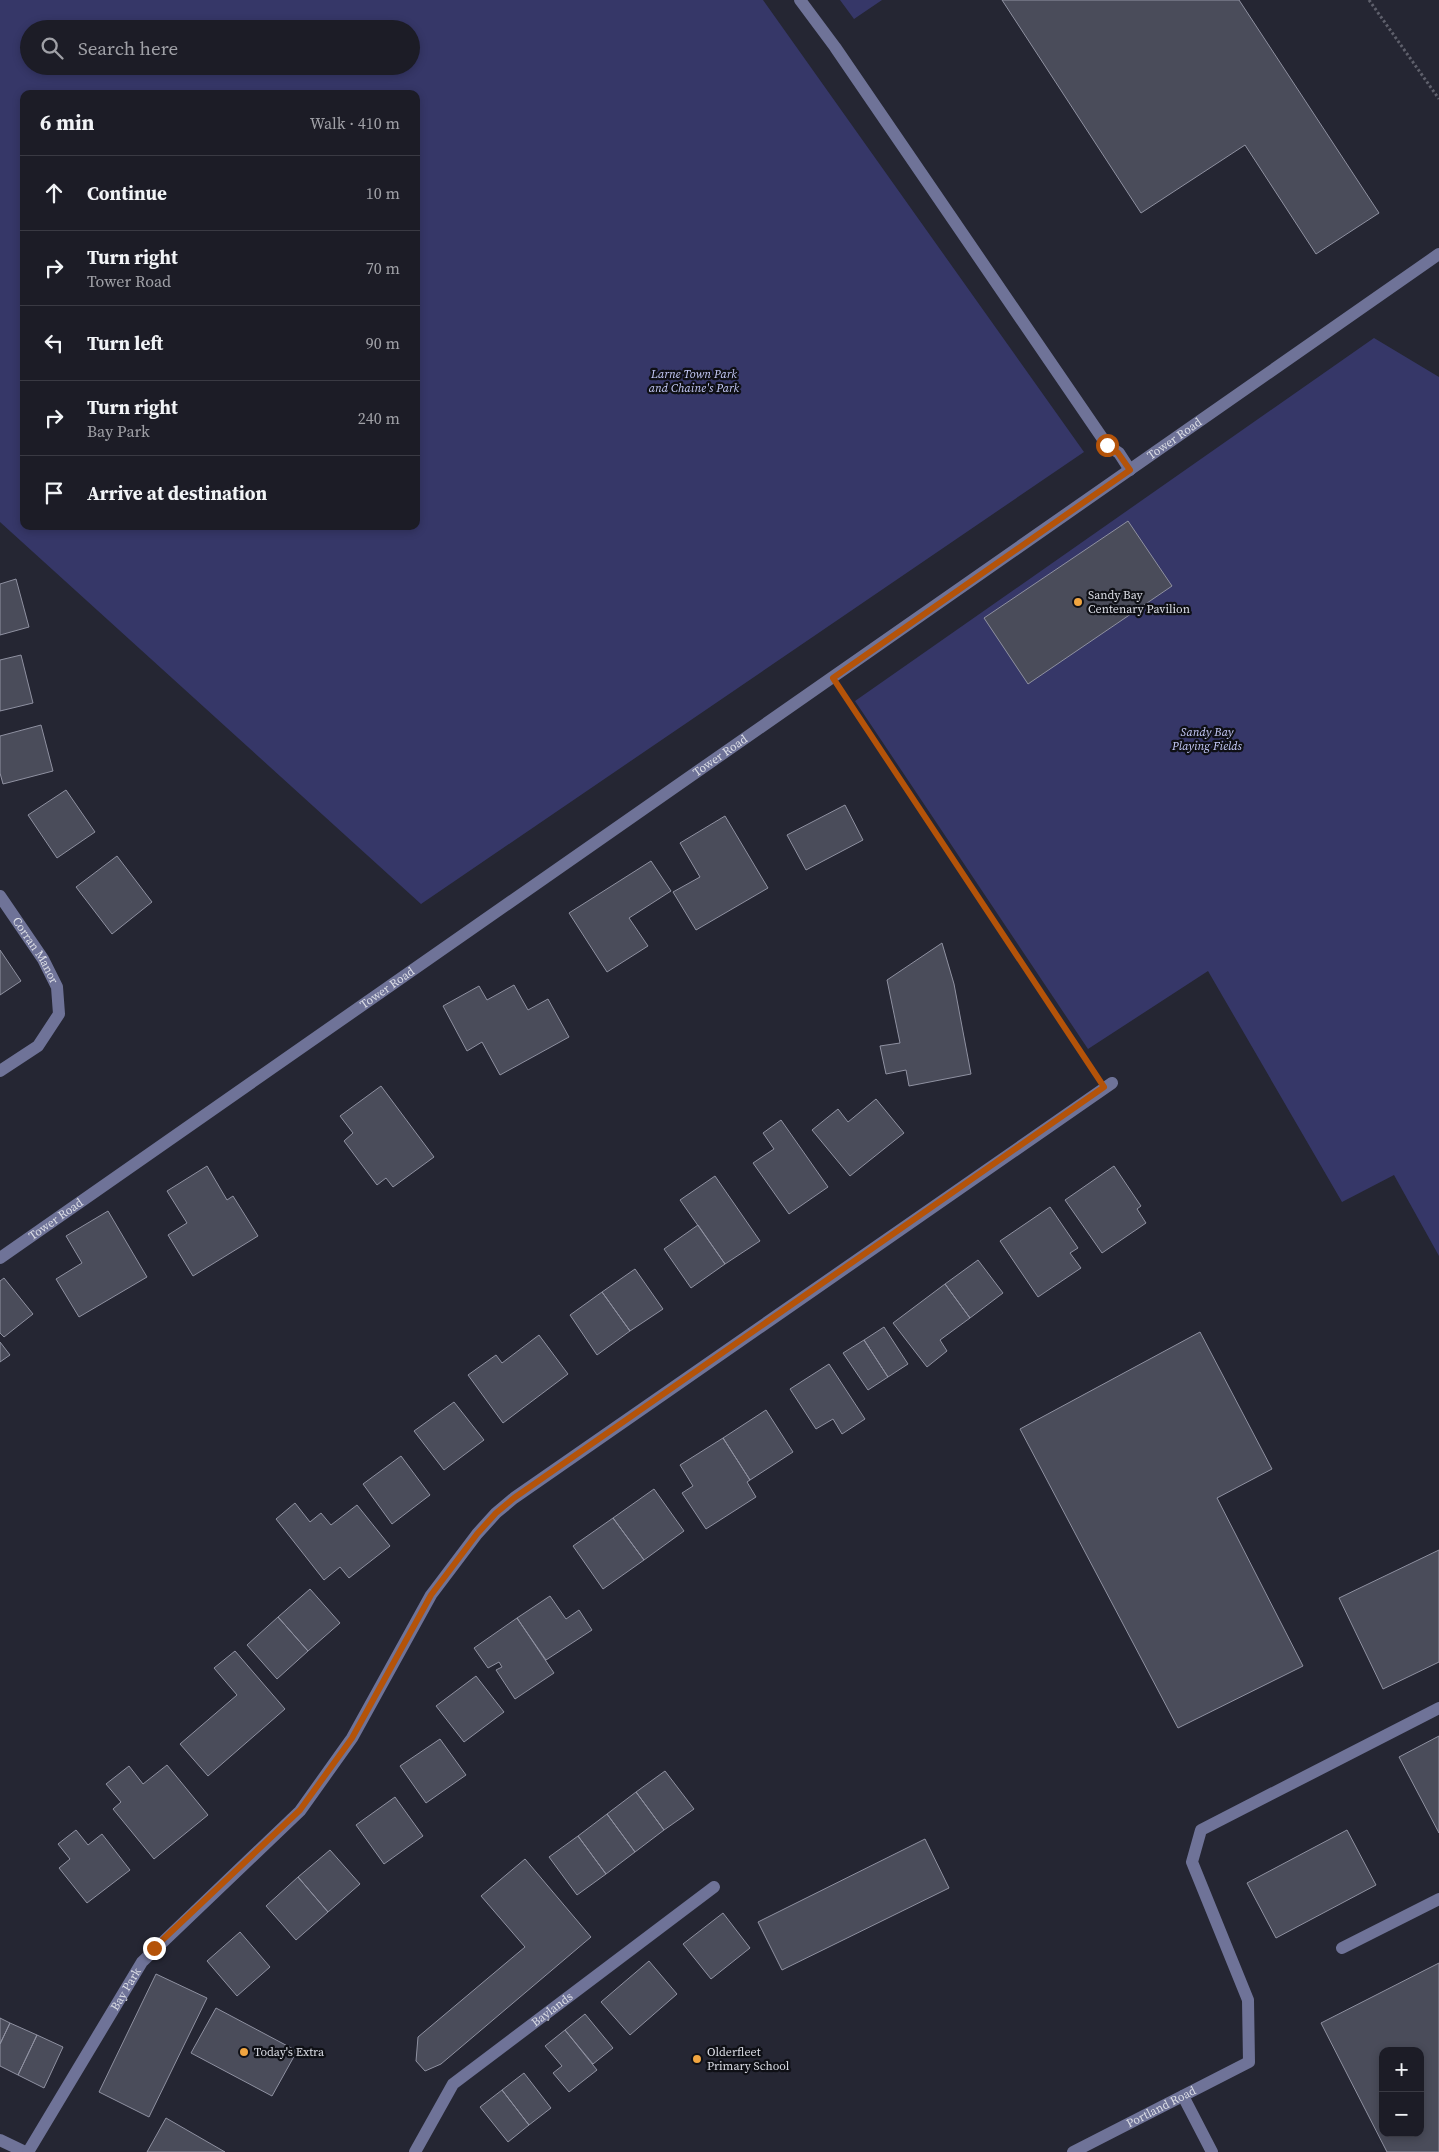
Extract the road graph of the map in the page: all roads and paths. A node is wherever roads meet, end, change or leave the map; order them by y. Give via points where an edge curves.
1 (800, 0) edge
2 (1369, 0) edge
3 (1439, 99) edge
4 (1439, 254) edge
5 (1130, 470) junction
6 (833, 678) junction
7 (0, 896) edge
8 (0, 1071) edge
9 (1108, 1085) joint
10 (0, 1258) edge
11 (1439, 1708) edge
12 (714, 1887) dead end
13 (1439, 1899) edge
14 (1342, 1948) dead end
15 (1183, 2096) junction
16 (0, 2140) edge
17 (27, 2152) edge
18 (415, 2152) edge
19 (1073, 2152) edge
20 (1212, 2152) edge

1 - 5 street via 1107,445 1118,453
2 - 3 path
4 - 5 street, Tower Road
5 - 6 street, Tower Road
6 - 9 path
6 - 10 street, Tower Road
7 - 8 street, Corran Manor via 58,987 59,1014 38,1046
9 - 17 street, Bay Park via 496,1513 460,1553 431,1595 352,1738 300,1810 142,1962
11 - 15 street, Portland Road via 1201,1830 1192,1862 1248,2000 1249,2062
12 - 18 street, Baylands via 454,2084
13 - 14 street
15 - 19 street, Portland Road
15 - 20 street
16 - 17 street

